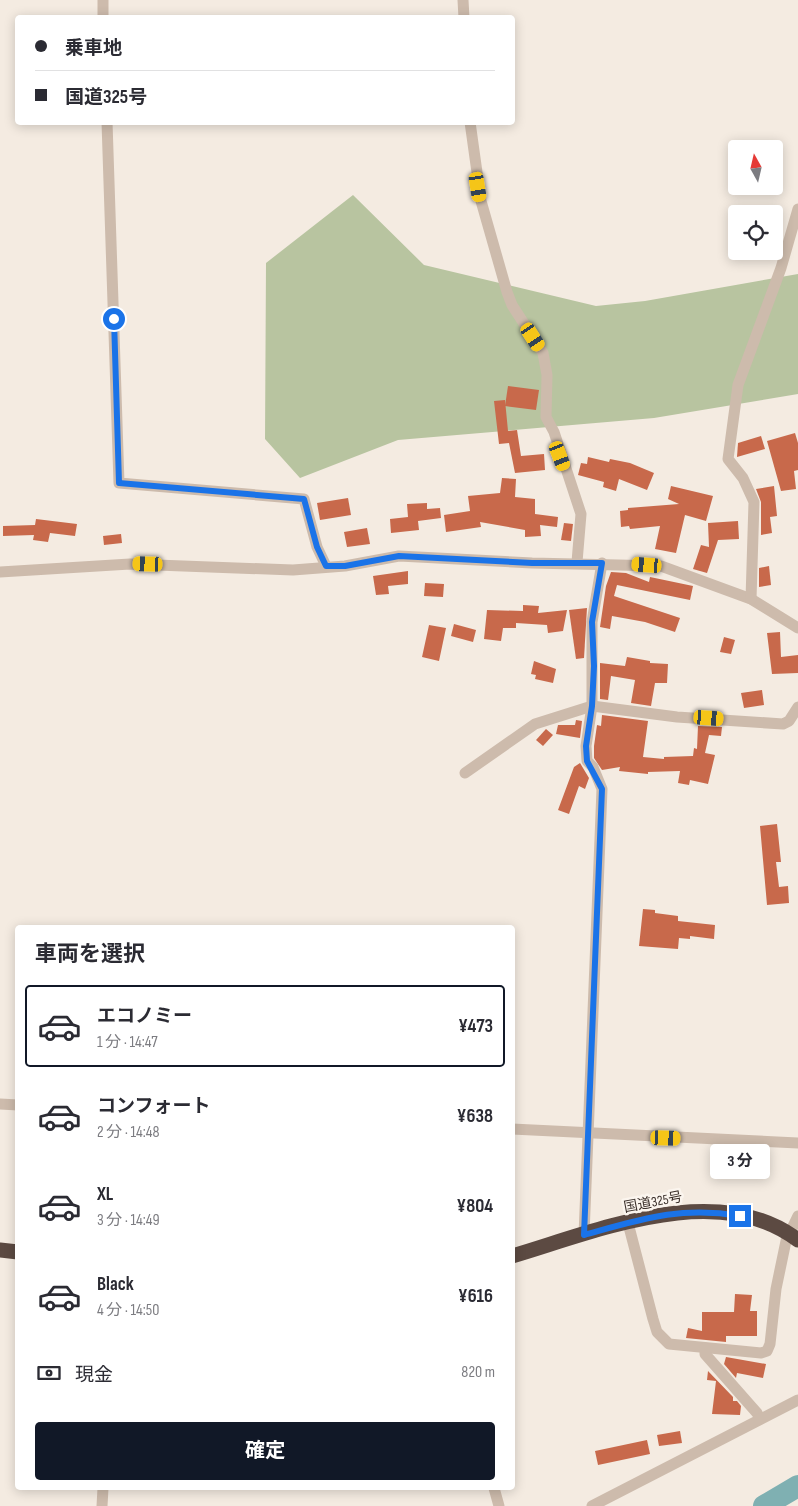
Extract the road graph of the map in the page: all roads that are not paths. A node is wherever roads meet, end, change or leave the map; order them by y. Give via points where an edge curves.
1 (103, 0) edge
2 (463, 0) edge
3 (104, 15) edge
4 (464, 15) edge
5 (107, 125) edge
6 (470, 125) edge
7 (798, 209) edge
8 (576, 562) junction
9 (602, 563) junction
10 (326, 566) junction
11 (0, 572) edge
12 (751, 600) junction
13 (798, 628) edge
14 (592, 706) junction
15 (798, 707) edge
16 (465, 773) dead end
17 (0, 1104) edge
18 (15, 1105) edge
19 (515, 1129) edge
20 (588, 1134) junction
21 (798, 1143) edge
22 (798, 1216) edge
23 (628, 1223) junction
24 (584, 1235) junction
25 (794, 1237) edge
26 (0, 1250) edge
27 (15, 1252) edge
28 (515, 1255) edge
29 (705, 1348) junction
30 (798, 1400) edge
31 (760, 1419) junction
32 (103, 1490) edge
33 (495, 1490) edge
34 (102, 1506) edge
35 (500, 1506) edge
36 (592, 1506) edge

1 - 3 street
2 - 4 street
5 - 10 street via 119,483 304,499 317,547
6 - 8 street via 481,201 507,292 543,353 547,375 546,417 581,514
7 - 12 street via 781,268 738,385 732,419 728,459 743,478 754,502
8 - 9 street
8 - 10 street via 399,556 345,566
9 - 12 street via 661,566
9 - 14 street via 592,622
10 - 11 street via 293,570 130,564
12 - 13 street
14 - 15 street via 661,716 783,724 789,721
14 - 16 street via 536,724
14 - 20 street via 587,761 602,789
17 - 18 street
19 - 20 street
20 - 21 street
20 - 24 street
22 - 25 street
23 - 24 highway, 国道325号
23 - 25 highway, 国道325号 via 676,1212 711,1211 755,1219
23 - 29 street via 657,1332 670,1344
24 - 28 highway, 国道325号
25 - 29 street via 786,1241 767,1351
26 - 27 highway
29 - 31 street via 705,1354
30 - 31 street
31 - 36 street
32 - 34 street
33 - 35 street

